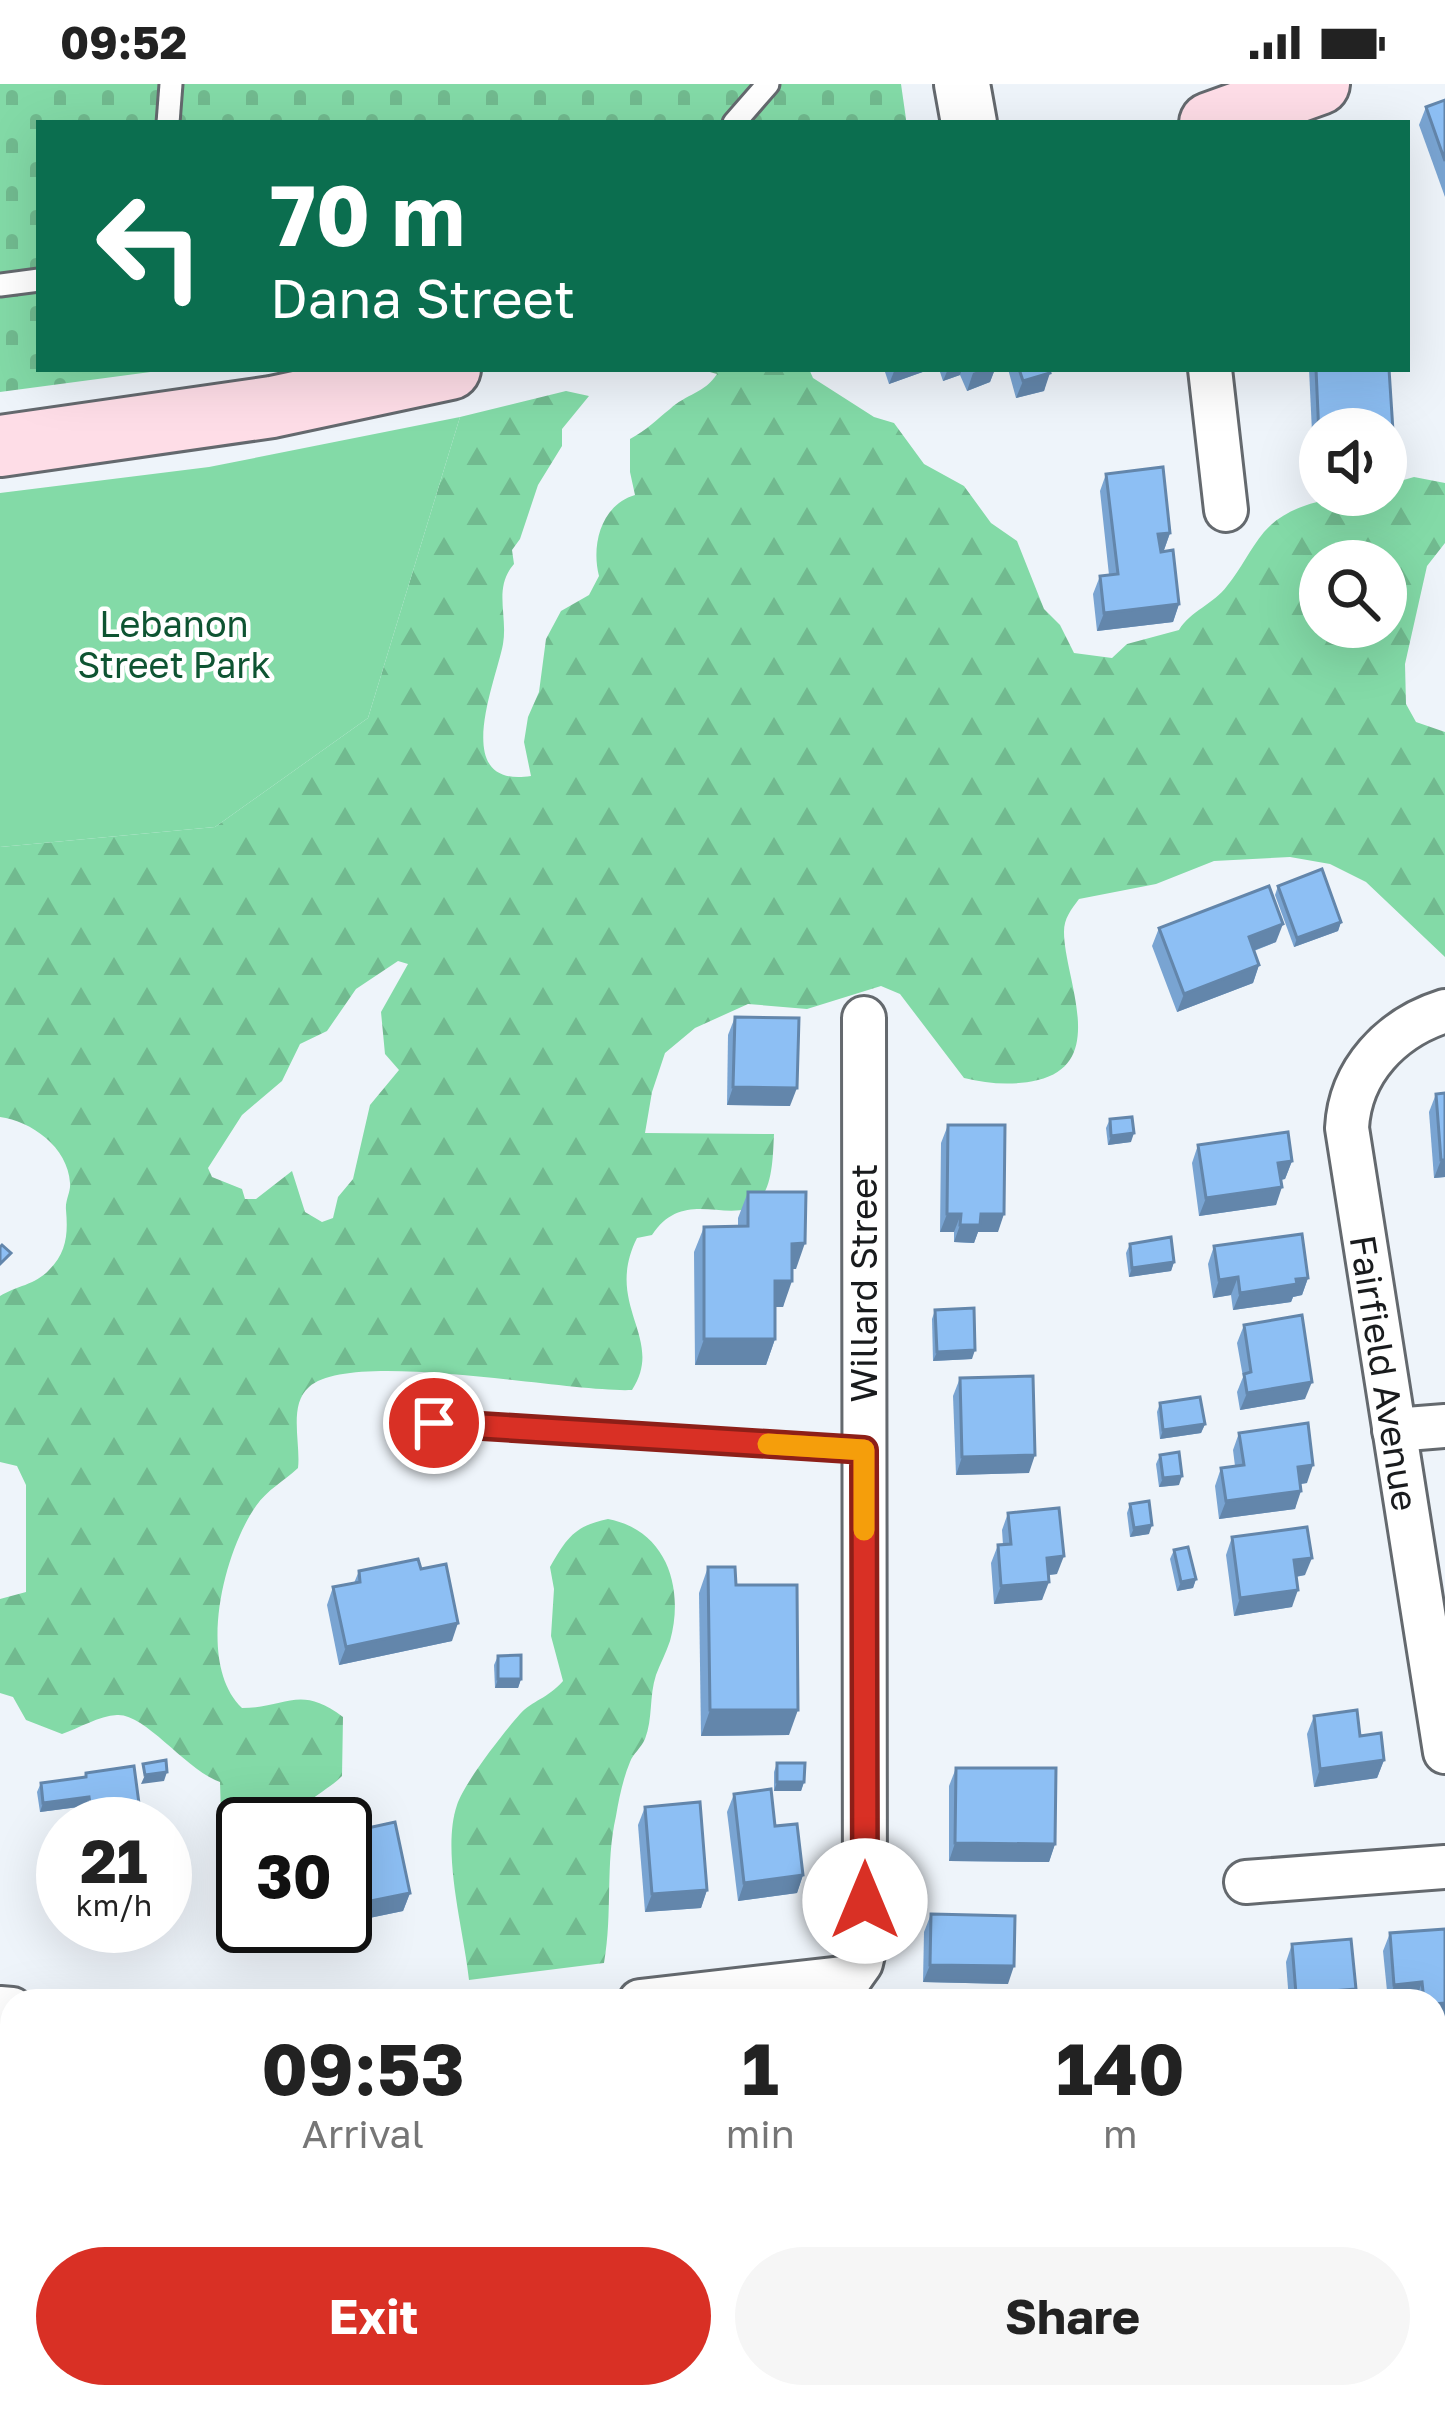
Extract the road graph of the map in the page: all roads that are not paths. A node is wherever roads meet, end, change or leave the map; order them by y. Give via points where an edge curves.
1 (171, 84) edge
2 (768, 84) edge
3 (962, 84) edge
4 (1319, 84) edge
5 (169, 120) edge
6 (737, 120) edge
7 (969, 120) edge
8 (1218, 120) edge
9 (36, 280) edge
10 (0, 285) edge
11 (436, 372) edge
12 (1210, 372) edge
13 (0, 446) edge
14 (1226, 510) dead end
15 (1445, 1011) edge
16 (865, 1018) dead end
17 (434, 1423) dead end
18 (1445, 1426) edge
19 (1394, 1430) junction
20 (864, 1450) junction
21 (1445, 1752) edge
22 (1445, 1868) edge
23 (1246, 1882) dead end
24 (865, 1989) edge

1 - 5 lane
2 - 6 lane
3 - 7 street
4 - 8 main road
9 - 10 lane
11 - 13 main road via 272,407
12 - 14 street
15 - 19 street, Fairfield Avenue via 1396,1036 1365,1068 1348,1106 1348,1151
16 - 20 street, Willard Street
17 - 20 lane
18 - 19 street
19 - 21 street, Fairfield Avenue
20 - 24 street, Willard Street
22 - 23 street

